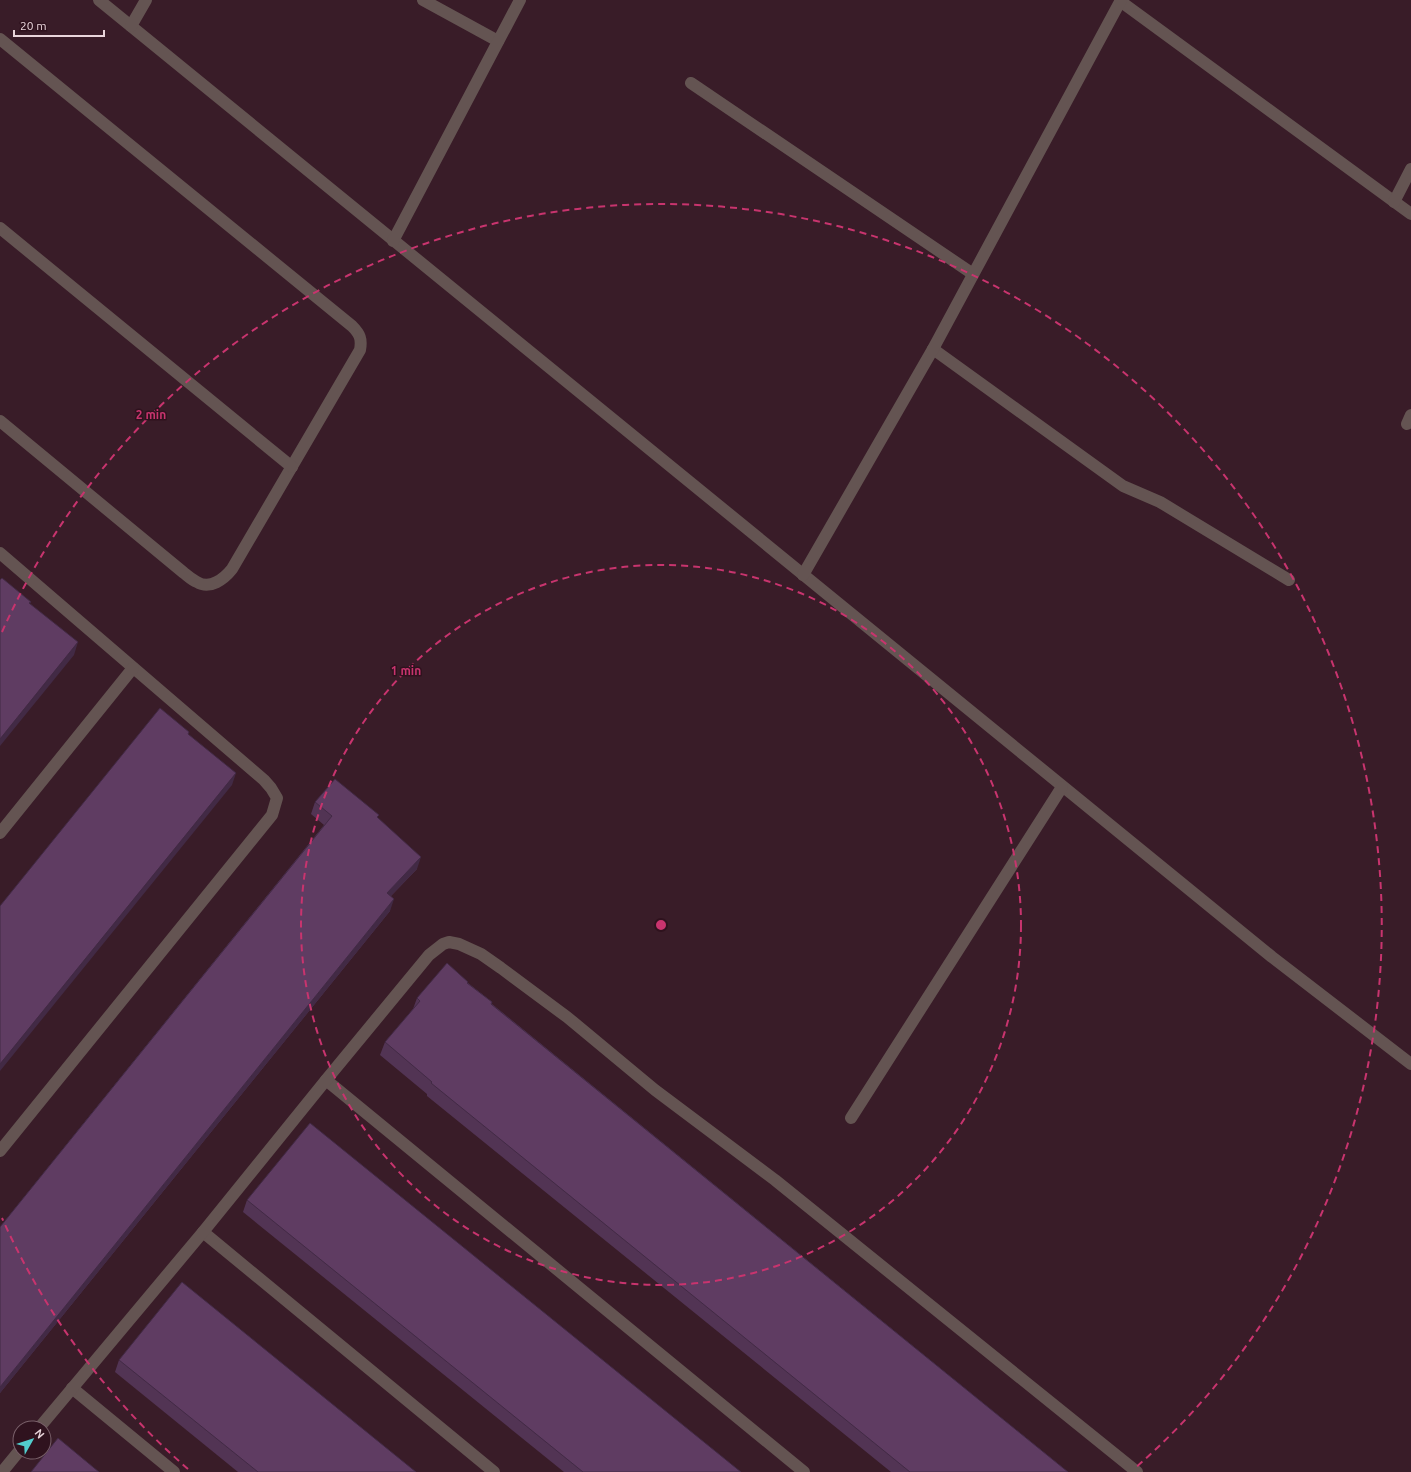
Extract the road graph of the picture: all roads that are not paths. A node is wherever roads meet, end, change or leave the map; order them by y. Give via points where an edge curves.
1 (99, 0) edge
2 (146, 0) edge
3 (423, 0) edge
4 (520, 0) edge
5 (1121, 1) edge
6 (131, 26) junction
7 (0, 39) edge
8 (498, 41) junction
9 (691, 83) dead end
10 (1411, 169) edge
11 (1394, 202) junction
12 (1411, 214) edge
13 (0, 228) edge
14 (393, 241) junction
15 (973, 274) junction
16 (933, 349) junction
17 (0, 421) edge
18 (292, 468) junction
19 (0, 553) edge
20 (804, 576) junction
21 (1289, 580) dead end
22 (133, 668) junction
23 (1062, 787) junction
24 (0, 833) edge
25 (1411, 1064) edge
26 (326, 1080) junction
27 (851, 1118) dead end
28 (0, 1151) edge
29 (203, 1232) junction
30 (72, 1388) junction
31 (46, 1420) edge
32 (12, 1460) edge
33 (2, 1472) edge
34 (174, 1472) edge
35 (494, 1472) edge
36 (804, 1472) edge
37 (1137, 1472) edge

1 - 6 street
2 - 6 street
3 - 8 street
4 - 8 street
5 - 11 street
5 - 15 street
6 - 14 street
7 - 18 street via 359,333 362,341 360,350
8 - 14 street
9 - 15 street
10 - 11 street
11 - 12 street
13 - 18 street
14 - 20 street
15 - 16 street
16 - 20 street
16 - 21 street via 1123,486 1160,502
17 - 18 street via 198,583 211,585 225,578
19 - 22 street
20 - 23 street
22 - 24 street
22 - 28 street via 264,780 277,798 274,809 272,815
23 - 25 street via 1272,957
23 - 27 street
26 - 29 street
26 - 36 street
26 - 37 street via 439,946 449,942 480,954 567,1017 655,1090 775,1180
29 - 30 street
29 - 35 street
30 - 31 street
30 - 34 street
32 - 33 street

